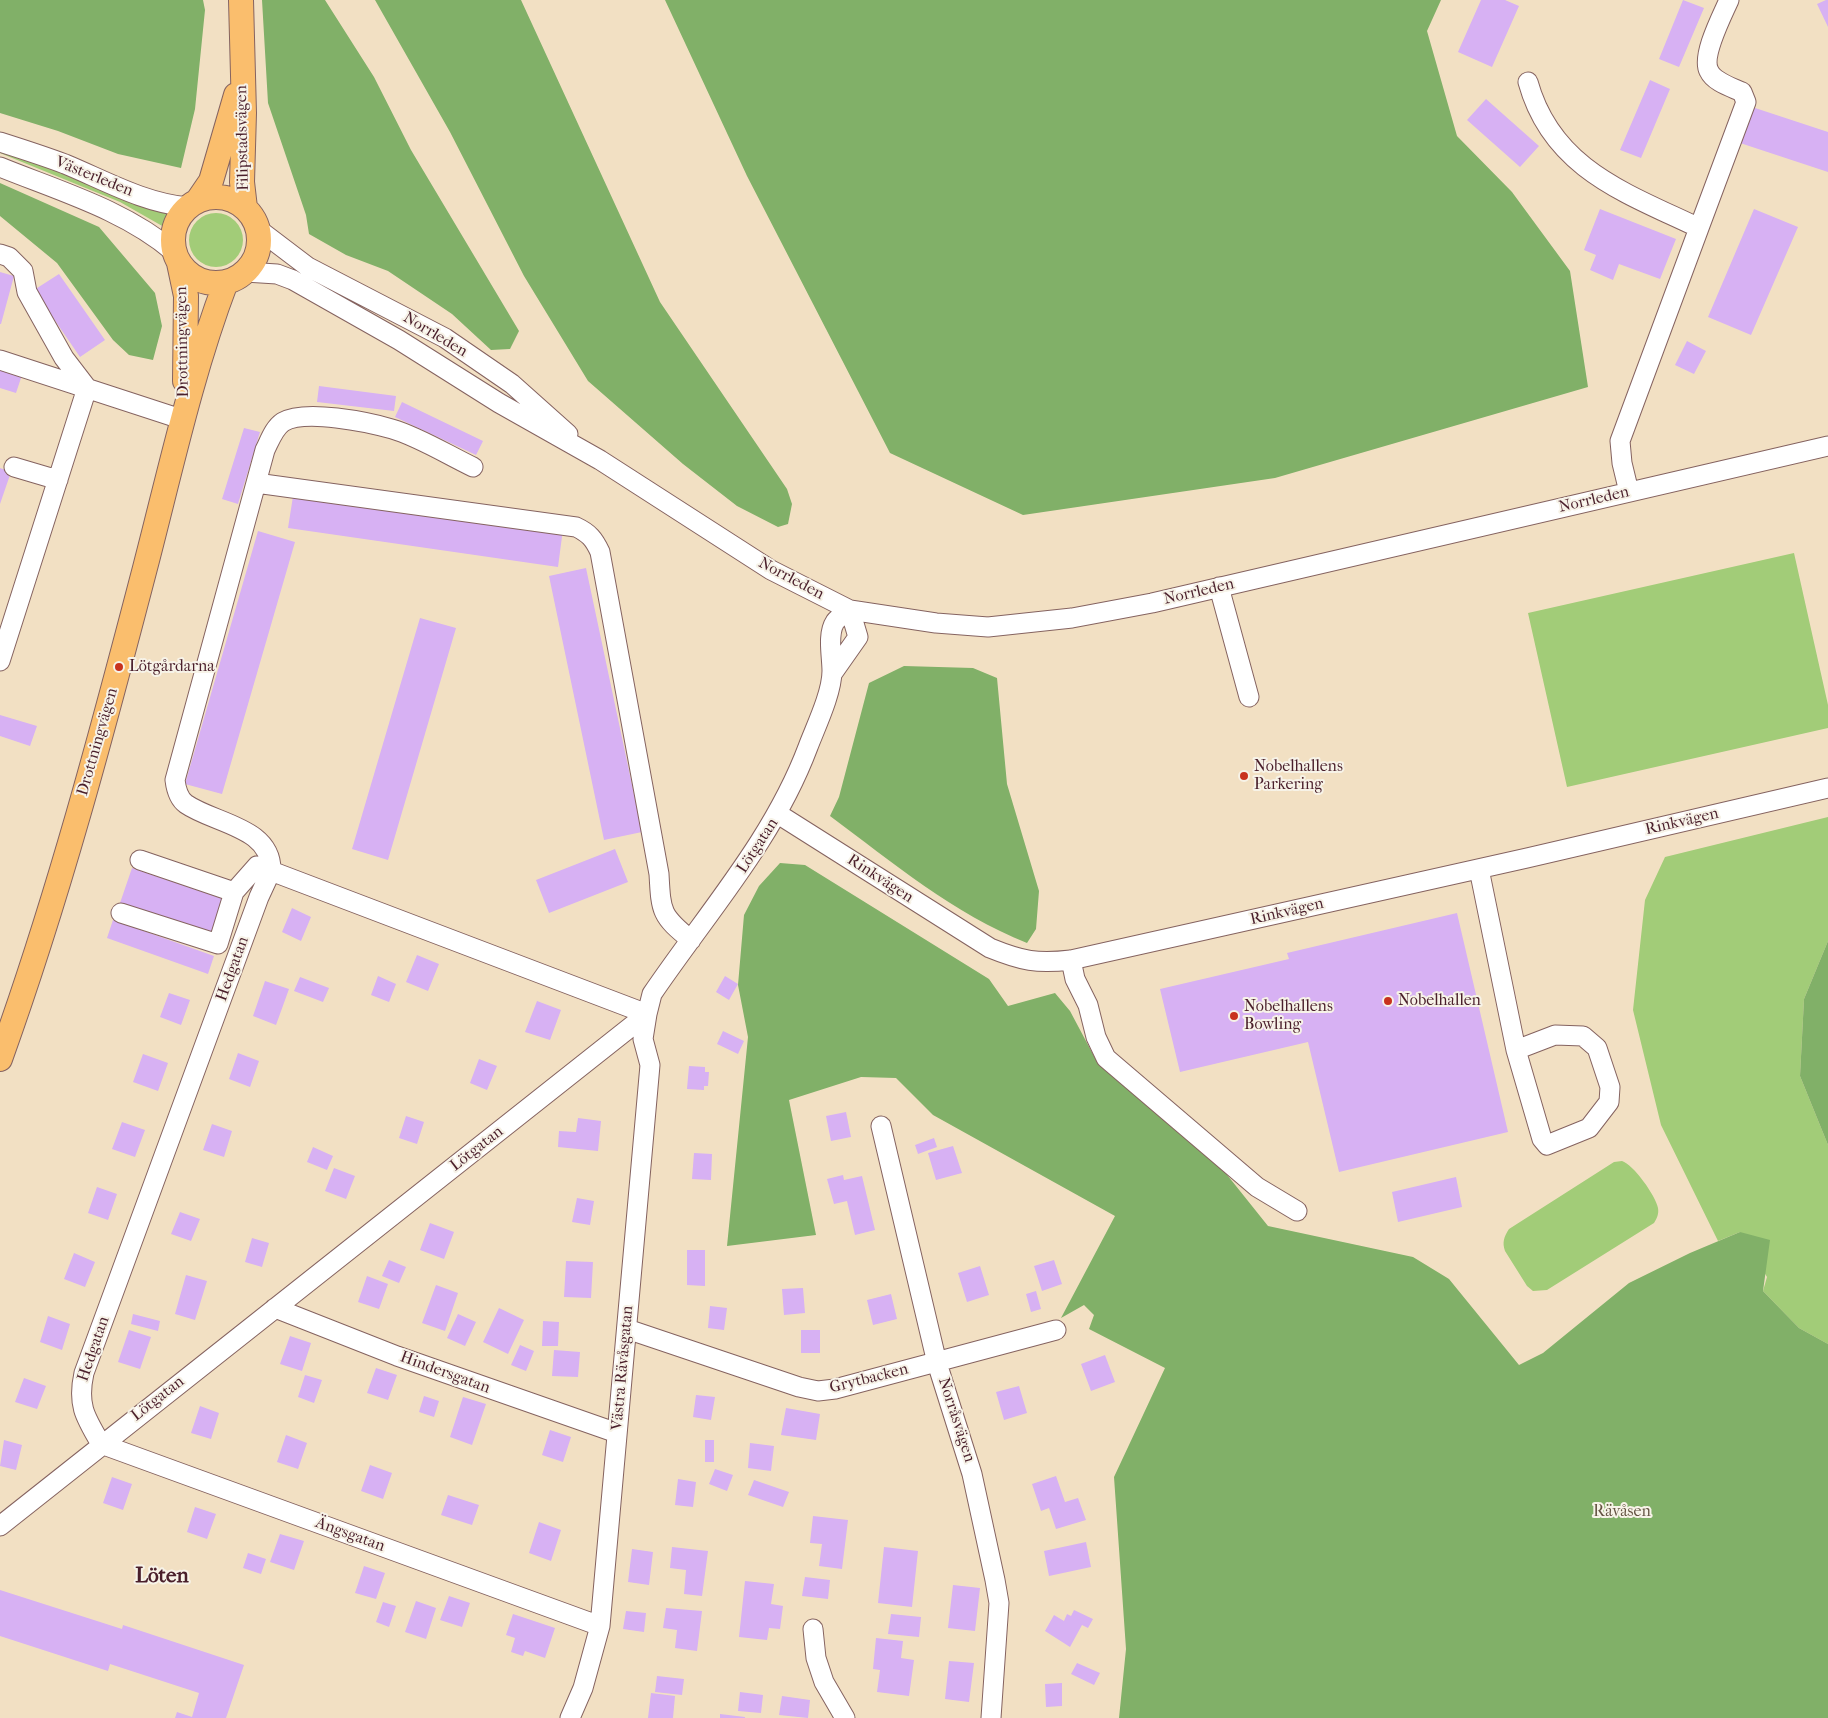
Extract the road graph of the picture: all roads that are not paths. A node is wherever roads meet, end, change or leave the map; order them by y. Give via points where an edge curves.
1 (241, 0) edge
2 (1728, 0) edge
3 (242, 69) junction
4 (1528, 82) dead end
5 (0, 142) edge
6 (0, 167) edge
7 (193, 203) junction
8 (245, 208) junction
9 (1699, 228) junction
10 (258, 229) junction
11 (0, 254) edge
12 (177, 258) junction
13 (235, 277) junction
14 (0, 360) edge
15 (87, 388) junction
16 (184, 420) junction
17 (1828, 446) edge
18 (600, 460) junction
19 (14, 467) dead end
20 (472, 467) dead end
21 (58, 480) junction
22 (256, 482) junction
23 (1629, 492) junction
24 (1219, 587) junction
25 (850, 610) junction
26 (0, 661) edge
27 (832, 674) junction
28 (1249, 697) dead end
29 (1828, 788) edge
30 (778, 814) junction
31 (140, 860) dead end
32 (1479, 869) junction
33 (271, 871) junction
34 (234, 892) junction
35 (120, 913) dead end
36 (691, 940) junction
37 (1071, 960) junction
38 (647, 1014) junction
39 (1516, 1050) junction
40 (0, 1059) edge
41 (881, 1126) dead end
42 (1297, 1211) dead end
43 (275, 1308) junction
44 (627, 1329) junction
45 (1056, 1330) dead end
46 (937, 1363) junction
47 (617, 1433) junction
48 (101, 1444) junction
49 (0, 1526) edge
50 (600, 1626) junction
51 (813, 1628) dead end
52 (570, 1718) edge
53 (845, 1718) edge
54 (991, 1718) edge

1 - 3 main road, Filipstadsvägen
2 - 9 street via 1706,58 1709,72 1719,82 1742,92 1746,102
3 - 7 main road, Filipstadsvägen via 211,181
3 - 8 main road, Filipstadsvägen
4 - 9 street via 1535,107 1557,139 1595,176
5 - 7 street, Västerleden via 66,164 123,191 170,205
6 - 12 street, Västerleden via 117,214 158,238
7 - 8 main road via 213,197 226,198
7 - 12 main road via 181,214 174,227 172,234
8 - 10 main road
9 - 23 street via 1620,441
10 - 13 main road via 258,251
10 - 18 street, Norrleden via 308,267 460,348 512,384
11 - 15 street via 9,257 23,271 27,292 64,358
12 - 13 main road via 187,273 199,280 206,282
12 - 16 main road, Drottningvägen via 186,296
13 - 16 main road, Drottningvägen via 200,360
13 - 18 street, Norrleden via 277,274 293,280
14 - 15 street
15 - 16 street
15 - 21 street
16 - 40 main road, Drottningvägen via 43,936
17 - 23 street, Norrleden
18 - 25 street, Norrleden via 771,570
19 - 21 street
20 - 22 street via 393,430 315,415 298,416 276,428 265,450
21 - 26 street
22 - 33 street via 175,780 177,791 185,803 257,839 271,860
22 - 36 street via 576,527 588,533 600,552 663,911 667,920
23 - 24 street, Norrleden
24 - 25 street, Norrleden via 1072,618 988,626 936,623
24 - 28 street
25 - 27 street, Lötgatan via 835,622 831,640
25 - 27 street, Lötgatan via 858,637
27 - 30 street, Lötgatan via 799,770
29 - 32 street, Rinkvägen
30 - 36 street, Lötgatan
30 - 37 street, Rinkvägen via 990,948 1019,960
31 - 34 street
32 - 37 street, Rinkvägen
32 - 39 street
33 - 34 street via 257,866
33 - 38 street
33 - 48 street, Hedgatan via 84,1373 80,1394 87,1420
34 - 35 street via 218,944
36 - 38 street, Lötgatan via 652,994
37 - 42 street via 1075,979 1088,1005 1096,1037 1106,1058 1258,1187
38 - 43 street, Lötgatan
38 - 44 street, Västra Rävåsgatan via 643,1039 650,1065
39 - 39 street via 1542,1140 1547,1145 1589,1128 1608,1102 1610,1087 1597,1048 1583,1036 1555,1036
41 - 46 street, Norråsvägen
43 - 47 street, Hindersgatan via 397,1356
43 - 48 street, Lötgatan
44 - 46 street, Grytbacken via 818,1391
44 - 47 street, Västra Rävåsgatan
45 - 46 street, Grytbacken
46 - 54 street, Norråsvägen via 966,1448 999,1603
47 - 50 street, Västra Rävåsgatan
48 - 49 street, Lötgatan
48 - 50 street, Ängsgatan
50 - 52 street, Västra Rävåsgatan via 583,1688
51 - 53 street via 816,1658 824,1682

